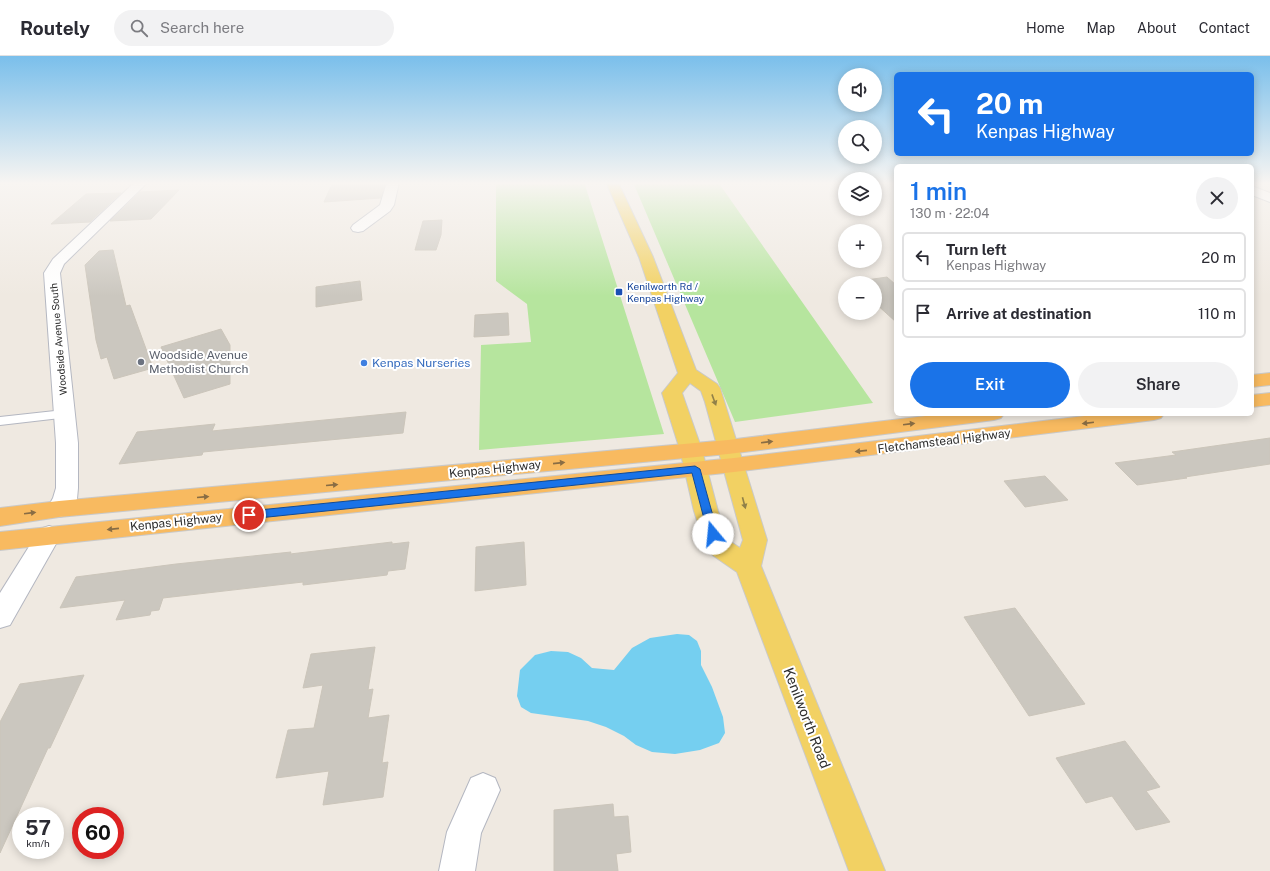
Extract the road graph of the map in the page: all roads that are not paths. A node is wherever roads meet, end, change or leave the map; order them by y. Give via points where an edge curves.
1 (103, 220) edge
2 (369, 220) edge
3 (629, 220) edge
4 (358, 228) dead end
5 (688, 373) junction
6 (1270, 379) edge
7 (1254, 381) edge
8 (1270, 399) edge
9 (1254, 401) edge
10 (64, 414) junction
11 (981, 416) edge
12 (1134, 416) edge
13 (0, 421) edge
14 (731, 456) junction
15 (693, 460) junction
16 (59, 509) junction
17 (0, 516) edge
18 (49, 535) junction
19 (0, 541) edge
20 (748, 566) junction
21 (0, 617) edge
22 (483, 790) dead end
23 (457, 871) edge
24 (867, 871) edge

1 - 10 street, Woodside Avenue South via 54,267 52,273
2 - 4 street
3 - 5 main road via 646,257
5 -> 14 main road via 710,388
5 - 15 main road via 672,393
6 - 7 highway
8 - 9 highway
10 - 13 lane
10 - 16 street, Woodside Avenue South via 67,488 65,499
14 -> 11 highway, Fletchamstead Highway
12 -> 14 highway, Fletchamstead Highway
14 - 15 highway, Kenpas Highway
14 -> 20 main road via 755,540
16 -> 15 highway, Kenpas Highway
15 -> 18 highway, Kenpas Highway
15 - 20 main road via 717,545
17 -> 16 highway, Kenpas Highway
18 - 19 highway, Kenpas Highway
18 - 21 street
20 - 24 main road, Kenilworth Road
22 - 23 street via 464,832

